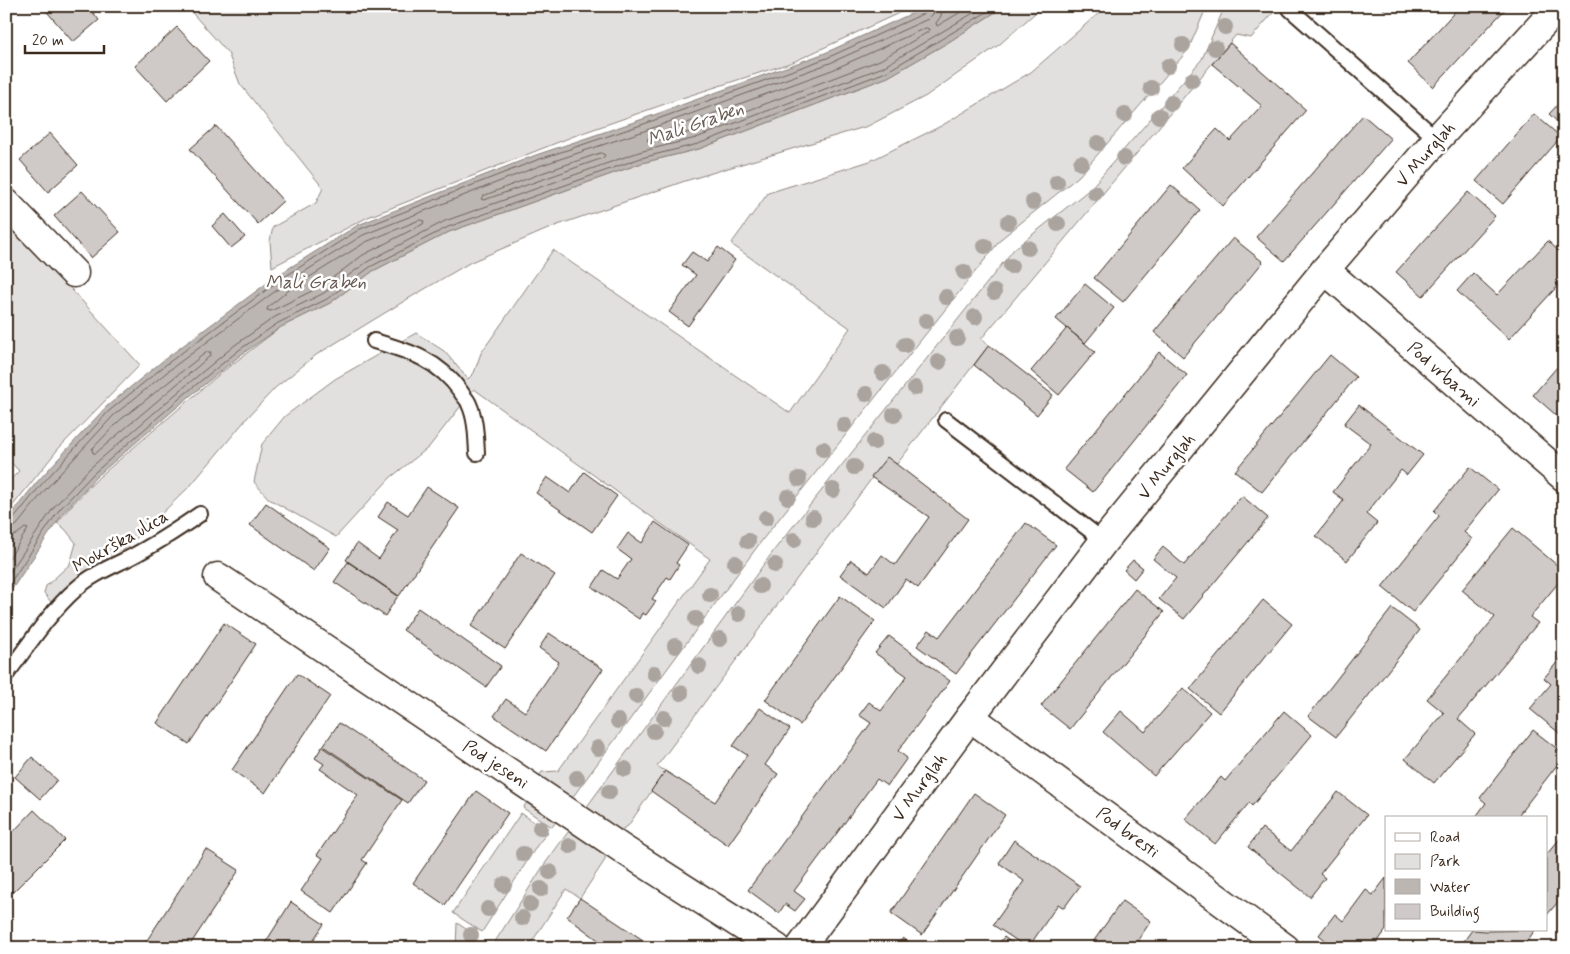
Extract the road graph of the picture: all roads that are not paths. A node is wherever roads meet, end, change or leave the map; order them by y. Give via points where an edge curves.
1 (1559, 6) edge
2 (1290, 9) dead end
3 (1437, 139) junction
4 (6, 203) edge
5 (1325, 270) junction
6 (74, 273) dead end
7 (374, 340) dead end
8 (946, 420) dead end
9 (477, 453) dead end
10 (1564, 477) edge
11 (200, 514) dead end
12 (1104, 541) junction
13 (218, 577) dead end
14 (6, 675) edge
15 (970, 717) junction
16 (777, 948) edge
17 (800, 948) edge
18 (1285, 948) edge

1 - 3 street, V Murglah
2 - 3 lane
3 - 5 street, V Murglah
4 - 6 street
5 - 10 street, Pod vrbami
5 - 12 street, V Murglah
7 - 9 lane via 411,352 453,381 469,404 476,429
8 - 12 lane
11 - 14 lane, Mokrška ulica via 175,532 77,587
12 - 15 street, V Murglah
13 - 16 street, Pod jeseni via 624,850
15 - 17 street, V Murglah
15 - 18 street, Pod bresti

